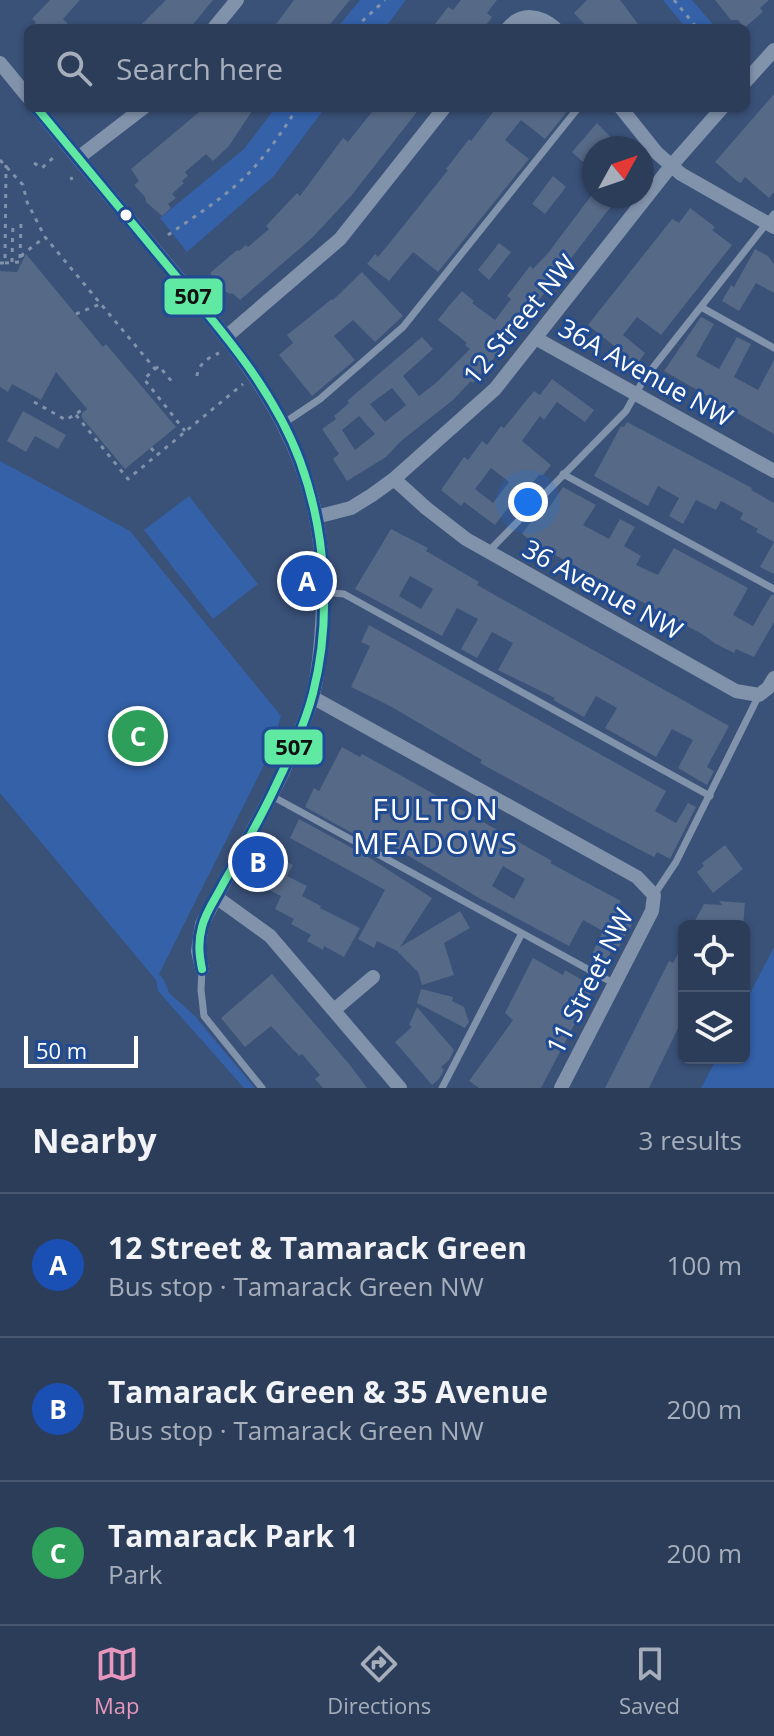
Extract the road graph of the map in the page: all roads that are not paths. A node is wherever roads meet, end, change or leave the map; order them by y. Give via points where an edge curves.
1 (237, 0) edge
2 (217, 24) edge
3 (513, 24) edge
4 (549, 24) edge
5 (774, 50) edge
6 (0, 63) edge
7 (750, 77) edge
8 (24, 92) edge
9 (40, 112) edge
10 (138, 112) edge
11 (441, 112) edge
12 (575, 112) edge
13 (624, 112) edge
14 (718, 112) edge
15 (78, 158) junction
16 (671, 166) junction
17 (771, 221) edge
18 (701, 307) junction
19 (227, 336) junction
20 (537, 339) junction
21 (774, 348) edge
22 (636, 393) junction
23 (284, 423) junction
24 (774, 471) edge
25 (563, 474) junction
26 (394, 479) junction
27 (316, 517) junction
28 (488, 552) junction
29 (774, 589) edge
30 (323, 592) junction
31 (774, 678) edge
32 (759, 695) junction
33 (312, 697) junction
34 (270, 794) junction
35 (710, 796) junction
36 (654, 895) junction
37 (216, 897) junction
38 (522, 933) junction
39 (202, 969) joint
40 (373, 977) dead end
41 (615, 984) junction
42 (334, 1010) junction
43 (262, 1088) edge
44 (400, 1088) edge
45 (442, 1088) edge
46 (561, 1088) edge

1 - 2 street
3 - 4 street via 540,18
5 - 7 street
6 - 8 street
9 - 15 street
10 - 15 street
11 - 19 street via 340,239
12 - 23 lane via 403,327
13 - 16 street
14 - 16 street, 12 Street NW
15 - 19 street
16 - 17 street
16 - 20 street, 12 Street NW
17 - 18 lane
18 - 21 lane
18 - 22 lane
19 - 23 street
20 - 22 street, 36A Avenue NW
20 - 26 street, 12 Street NW via 495,389
22 - 24 street, 36A Avenue NW
22 - 25 lane via 626,411
23 - 27 street
25 - 28 lane
25 - 29 lane
26 - 27 street, 12 Street NW via 351,508
26 - 28 street, 36 Avenue NW via 445,524
27 - 30 street
28 - 32 street, 36 Avenue NW via 736,691
30 - 33 street
30 - 35 lane via 344,594
31 - 32 street
32 - 35 lane
33 - 34 street
33 - 36 street via 637,877
34 - 37 street
34 - 38 lane
35 - 36 lane
36 - 41 street, 11 Street NW via 652,911
37 - 39 street via 199,936
37 - 42 street via 270,936
38 - 41 lane
38 - 45 lane
39 - 43 lane via 204,1016
40 - 42 street
41 - 46 street, 11 Street NW
42 - 44 street

